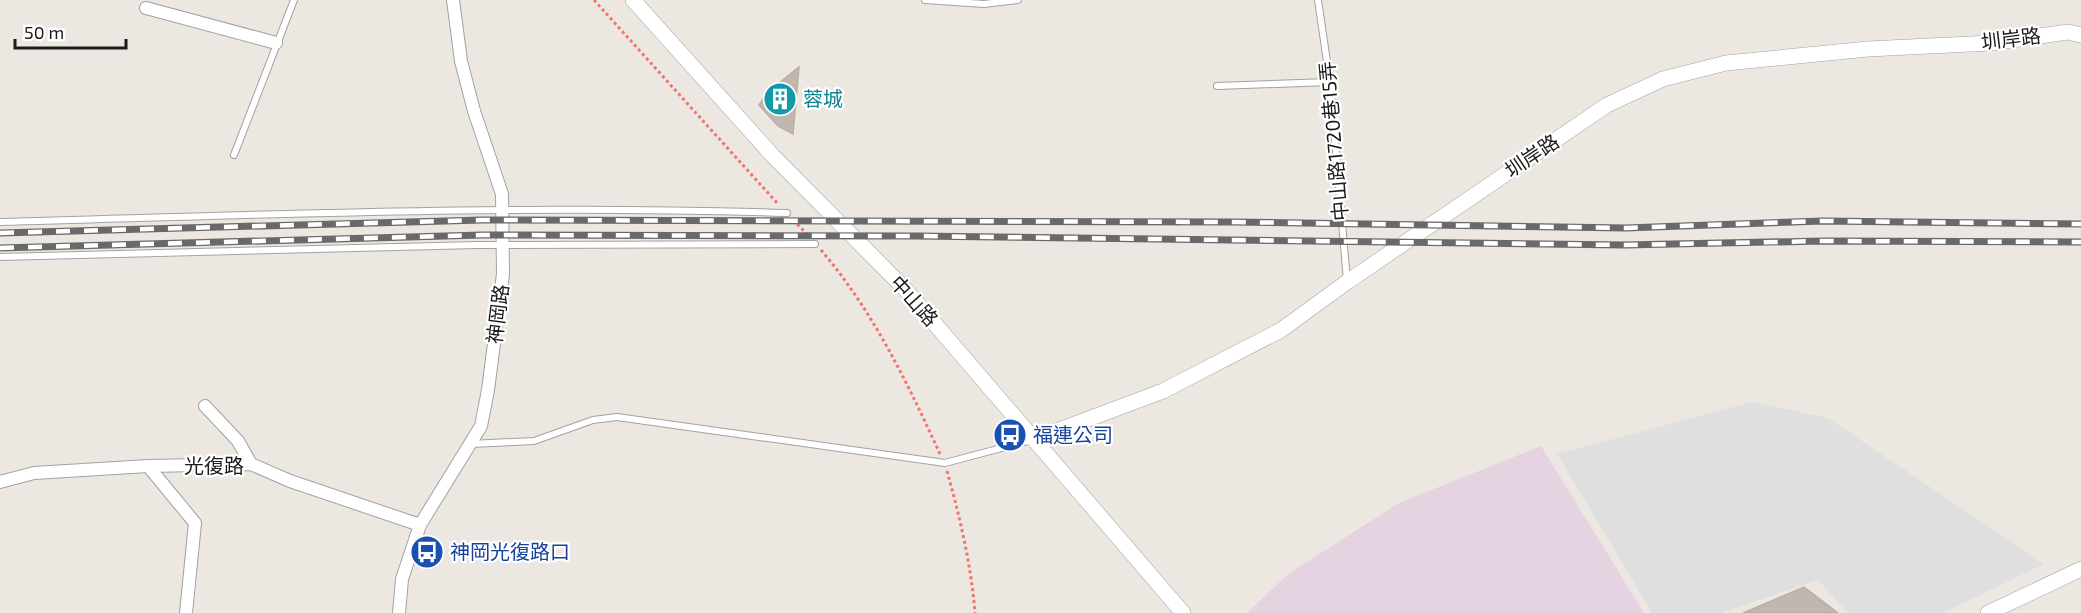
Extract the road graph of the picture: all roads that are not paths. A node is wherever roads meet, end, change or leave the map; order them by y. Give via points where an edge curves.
1 (294, 0) edge
2 (453, 0) edge
3 (633, 0) edge
4 (925, 0) edge
5 (1018, 0) edge
6 (1318, 0) edge
7 (146, 8) dead end
8 (2081, 35) edge
9 (276, 43) junction
10 (1330, 82) junction
11 (1217, 86) dead end
12 (234, 155) dead end
13 (503, 210) junction
14 (787, 213) road end
15 (0, 222) edge
16 (815, 244) road end
17 (503, 245) junction
18 (0, 257) edge
19 (1347, 282) junction
20 (205, 406) dead end
21 (1035, 439) junction
22 (470, 444) junction
23 (251, 464) junction
24 (148, 466) junction
25 (0, 482) edge
26 (420, 525) junction
27 (2081, 570) edge
28 (186, 613) edge
29 (399, 613) edge
30 (1183, 613) edge
31 (1988, 613) edge

1 - 9 lane
2 - 13 street, 神岡路 via 460,61 502,194
3 - 21 street, 中山路 via 773,156 905,289
4 - 5 lane via 984,4
6 - 10 lane, 中山路1720巷15弄
7 - 9 street
8 - 19 street, 圳岸路 via 2068,32 1990,43 1868,49 1726,63 1663,79 1607,105
9 - 12 lane
10 - 11 lane
10 - 19 lane, 中山路1720巷15弄
13 - 14 lane
13 - 15 lane
13 - 17 street, 神岡路
16 - 17 lane
17 - 18 lane
17 - 22 street, 神岡路 via 488,390 481,426
19 - 21 street, 圳岸路 via 1281,330 1163,392
20 - 23 street via 238,441
21 - 22 lane via 945,463 617,417 593,420 534,441
21 - 30 street, 中山路
22 - 26 street, 神岡路
23 - 24 street, 光復路
23 - 26 street, 光復路
24 - 25 street, 光復路 via 34,473
24 - 28 street via 195,523
26 - 29 street, 神岡路 via 402,579
27 - 31 street

